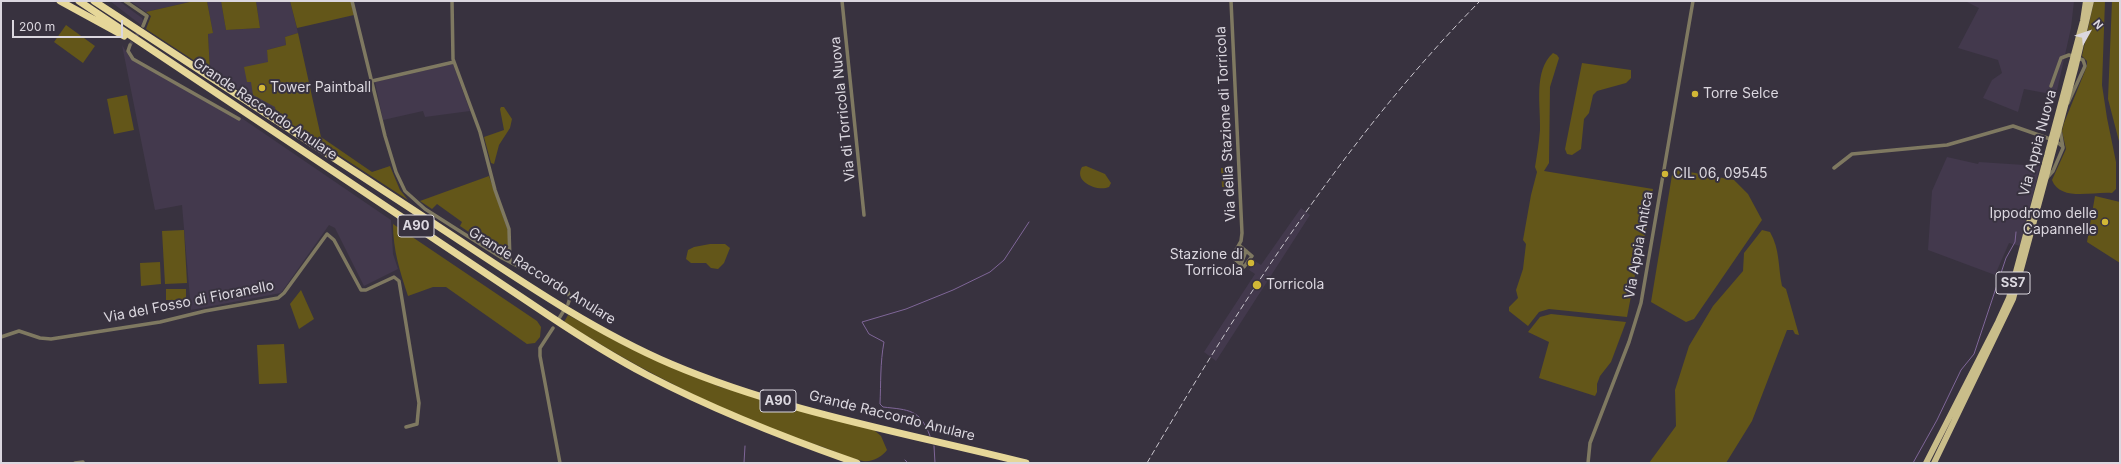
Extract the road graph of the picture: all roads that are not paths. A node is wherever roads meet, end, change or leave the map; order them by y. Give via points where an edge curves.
1 (60, 1) edge
2 (79, 1) edge
3 (94, 1) edge
4 (103, 1) edge
5 (125, 1) edge
6 (352, 1) edge
7 (452, 1) edge
8 (842, 1) edge
9 (1231, 1) edge
10 (1693, 1) edge
11 (2086, 1) edge
12 (2091, 1) edge
13 (114, 14) junction
14 (144, 26) dead end
15 (130, 45) dead end
16 (163, 56) junction
17 (2076, 56) junction
18 (454, 62) junction
19 (372, 80) junction
20 (2051, 86) dead end
21 (239, 119) dead end
22 (2059, 129) junction
23 (2054, 141) junction
24 (2063, 147) junction
25 (1834, 168) dead end
26 (2046, 179) junction
27 (864, 215) dead end
28 (1239, 245) junction
29 (1246, 251) junction
30 (510, 262) junction
31 (1240, 264) junction
32 (568, 304) dead end
33 (562, 312) dead end
34 (558, 320) dead end
35 (553, 328) dead end
36 (1, 337) edge
37 (406, 427) dead end
38 (83, 462) dead end
39 (75, 463) edge
40 (560, 463) edge
41 (857, 463) edge
42 (1026, 463) edge
43 (1588, 463) edge
44 (1926, 463) edge
45 (1934, 463) edge

1 - 16 highway via 140,46
2 - 16 highway, Grande Raccordo Anulare / A90
3 - 13 highway, Grande Raccordo Anulare / A90
4 - 13 highway
5 - 14 street via 147,16
6 - 19 street
7 - 18 street
8 - 27 street, Via di Torricola Nuova
9 - 28 street, Via della Stazione di Torricola via 1242,232
10 - 43 street, Via Appia Antica via 1640,303 1629,342 1590,443
11 - 17 main road, Via Appia Nuova / SS7
12 - 17 main road, Via Appia Nuova / SS7
13 - 42 highway, Grande Raccordo Anulare / A90 via 543,295 636,348 735,388
15 - 21 street via 128,52 133,59
16 - 41 highway, Grande Raccordo Anulare / A90 via 548,316 614,357 648,376 735,416
17 - 20 street via 2066,55 2060,59
17 - 22 main road, Via Appia Nuova / SS7
17 - 23 main road, Via Appia Nuova / SS7
18 - 19 street
18 - 30 street via 480,132 495,190 509,229
19 - 30 street via 391,157 400,183 407,194 425,209
22 - 23 main road, Via Appia Nuova / SS7
22 - 24 street
23 - 24 street
23 - 25 street via 2013,126 1947,145 1852,154
23 - 26 main road, Via Appia Nuova / SS7
23 - 44 main road, Via Appia Nuova / SS7 via 2006,305
24 - 26 street via 2053,171
26 - 45 main road, Via Appia Nuova / SS7 via 2011,305
28 - 29 street
28 - 31 street, Via della Stazione di Torricola via 1232,256
29 - 31 street
29 - 31 street via 1252,256 1244,267
30 - 32 street via 568,292
33 - 34 street
35 - 40 street via 540,348 540,356
36 - 37 street, Via del Fosso di Fioranello via 19,331 48,339 160,322 205,310 278,298 327,234 334,240 361,290 394,277 399,282 419,403 417,424
38 - 39 street

